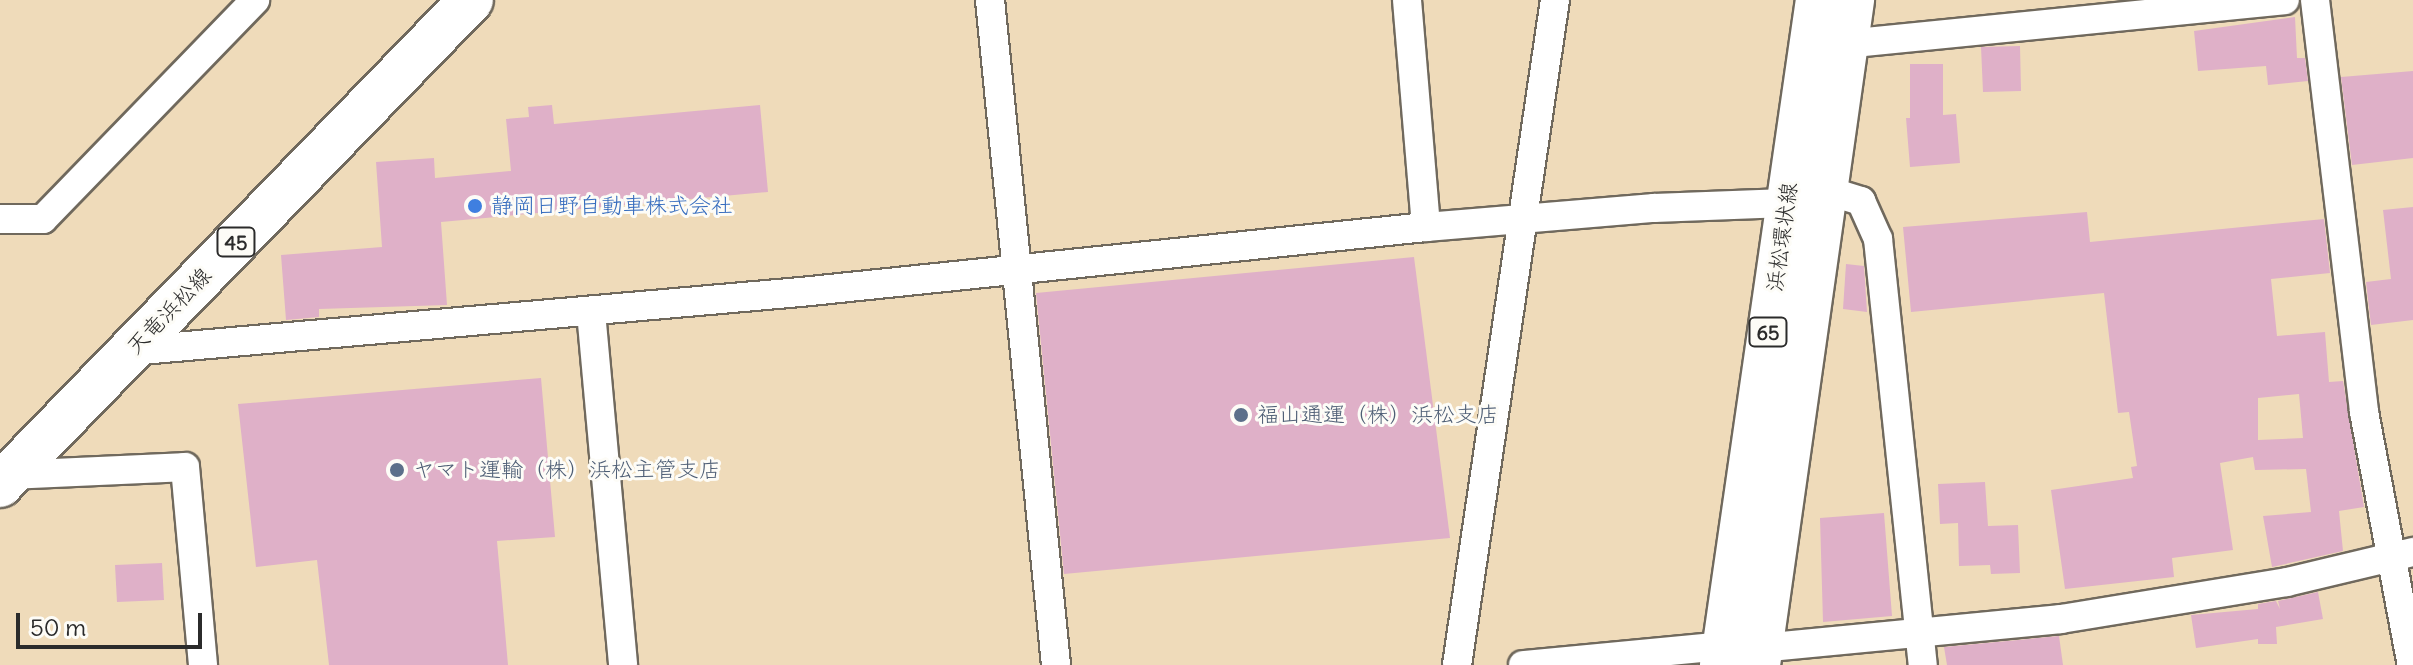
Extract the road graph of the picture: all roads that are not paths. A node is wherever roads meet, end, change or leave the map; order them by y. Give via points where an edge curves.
1 (255, 0) edge
2 (471, 0) edge
3 (990, 0) edge
4 (1407, 0) edge
5 (1555, 0) edge
6 (1818, 0) edge
7 (1852, 0) edge
8 (2285, 0) edge
9 (2315, 0) edge
10 (1845, 44) junction
11 (1806, 197) junction
12 (0, 219) edge
13 (1522, 223) junction
14 (1426, 227) junction
15 (1017, 271) junction
16 (591, 312) junction
17 (130, 351) junction
18 (5, 480) edge
19 (2403, 555) edge
20 (1920, 636) junction
21 (1741, 656) edge
22 (203, 665) edge
23 (623, 665) edge
24 (1056, 665) edge
25 (1457, 665) edge
26 (1523, 665) edge
27 (1923, 665) edge
28 (2412, 665) edge

1 - 12 street via 43,219
2 - 17 main road, 天竜浜松線 / 45
3 - 15 street
4 - 14 street
5 - 13 street
6 - 11 main road, 浜松環状線 / 65
7 - 10 main road, 浜松環状線 / 65
8 - 10 street
9 - 19 street via 2364,412
10 - 11 main road, 浜松環状線 / 65
11 - 13 street
11 - 20 street via 1861,201 1878,239
11 - 21 main road, 浜松環状線 / 65
13 - 14 street
13 - 25 street
14 - 15 street
15 - 16 street
15 - 24 street
16 - 17 street
16 - 23 street
17 - 18 main road, 天竜浜松線 / 45
18 - 22 street via 185,467
19 - 20 street via 2122,610
19 - 28 street
20 - 21 street
20 - 27 street
21 - 26 street

